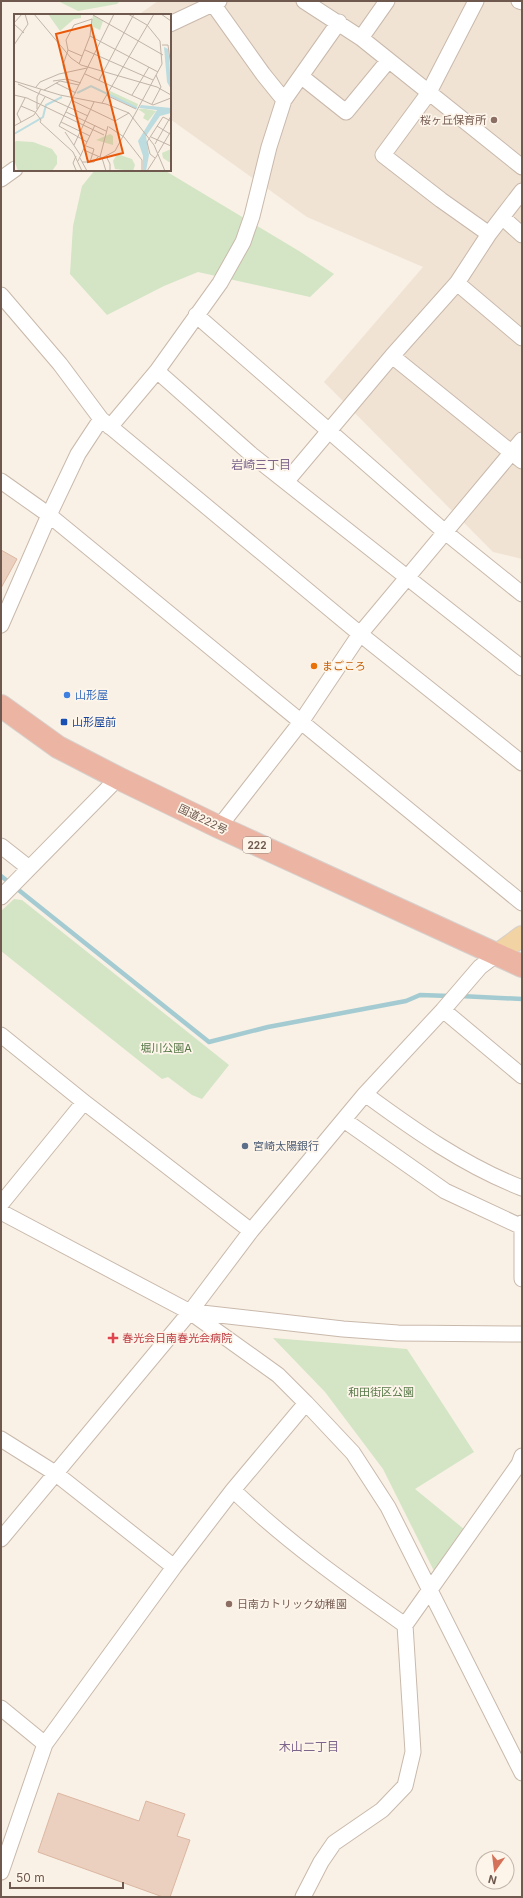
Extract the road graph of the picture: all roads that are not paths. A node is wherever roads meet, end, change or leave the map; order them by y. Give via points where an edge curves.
1 (304, 1) edge
2 (387, 1) edge
3 (476, 1) edge
4 (216, 2) edge
5 (339, 22) junction
6 (171, 24) edge
7 (360, 38) junction
8 (388, 61) junction
9 (302, 77) junction
10 (428, 94) junction
11 (284, 100) junction
12 (522, 166) edge
13 (14, 170) edge
14 (1, 179) edge
15 (522, 191) edge
16 (502, 217) junction
17 (489, 234) junction
18 (522, 235) edge
19 (457, 283) junction
20 (1, 295) edge
21 (196, 315) junction
22 (522, 338) edge
23 (392, 356) junction
24 (157, 371) junction
25 (105, 423) junction
26 (329, 430) junction
27 (522, 440) edge
28 (517, 457) edge
29 (1, 481) edge
30 (286, 482) junction
31 (49, 515) junction
32 (445, 532) junction
33 (407, 578) junction
34 (522, 594) edge
35 (1, 625) edge
36 (360, 634) junction
37 (522, 668) edge
38 (1, 706) edge
39 (301, 722) junction
40 (522, 763) edge
41 (118, 778) junction
42 (219, 827) junction
43 (1, 846) edge
44 (25, 872) junction
45 (1, 898) edge
46 (522, 903) edge
47 (522, 936) edge
48 (496, 955) junction
49 (522, 966) edge
50 (443, 1010) junction
51 (1, 1035) edge
52 (522, 1076) edge
53 (365, 1094) junction
54 (84, 1102) junction
55 (344, 1120) junction
56 (522, 1188) edge
57 (1, 1204) edge
58 (1, 1212) edge
59 (522, 1225) edge
60 (251, 1231) junction
61 (522, 1279) edge
62 (190, 1312) junction
63 (522, 1334) edge
64 (306, 1403) junction
65 (1, 1439) edge
66 (522, 1456) edge
67 (55, 1473) junction
68 (233, 1490) junction
69 (1, 1539) edge
70 (174, 1567) junction
71 (430, 1590) junction
72 (405, 1625) junction
73 (1, 1708) edge
74 (45, 1744) junction
75 (522, 1773) edge
76 (1, 1872) edge
77 (302, 1897) edge

1 - 5 street
2 - 7 street
3 - 10 street
4 - 6 street
4 - 11 street via 263,74
5 - 7 street
5 - 9 street
7 - 8 street
8 - 9 street via 346,112
8 - 10 street
9 - 11 street
10 - 12 street
10 - 17 street via 383,155 440,200
11 - 21 street via 243,242 220,283
13 - 14 street
15 - 16 street
16 - 17 street
16 - 18 street
17 - 19 street
19 - 22 street
19 - 23 street
20 - 25 street via 60,364
21 - 24 street
21 - 26 street
23 - 26 street
23 - 28 street
24 - 25 street
24 - 30 street
25 - 31 street via 78,454
25 - 36 street
26 - 30 street
26 - 32 street
27 - 28 street
28 - 32 street
29 - 31 street
30 - 33 street
31 - 35 street
31 - 39 street
32 - 33 street
32 - 34 street
33 - 36 street
33 - 37 street
36 - 39 street
36 - 40 street
38 - 41 highway, 国道222号 / 222 via 58,747
39 - 42 street
39 - 46 street
41 - 42 highway, 国道222号 / 222
41 - 44 street
42 - 48 highway, 国道222号 / 222
43 - 44 street
44 - 45 street
47 - 48 main road
48 - 49 highway, 国道222号 / 222
48 - 50 street via 480,967
50 - 52 street
50 - 53 street
51 - 54 street
53 - 55 street
53 - 56 street via 466,1161
54 - 57 street
54 - 60 street
55 - 59 street via 445,1191
55 - 60 street
58 - 62 street
59 - 61 street
60 - 62 street
62 - 63 street via 398,1333
62 - 64 street via 278,1374
62 - 67 street
64 - 68 street
64 - 71 street via 353,1454 388,1507
65 - 67 street
66 - 71 street via 519,1464
67 - 69 street
67 - 70 street
68 - 70 street
68 - 72 street via 267,1523 354,1590
70 - 74 street
71 - 72 street
71 - 75 street
72 - 77 street via 414,1752 405,1786 382,1810 334,1843
73 - 74 street
74 - 76 street

